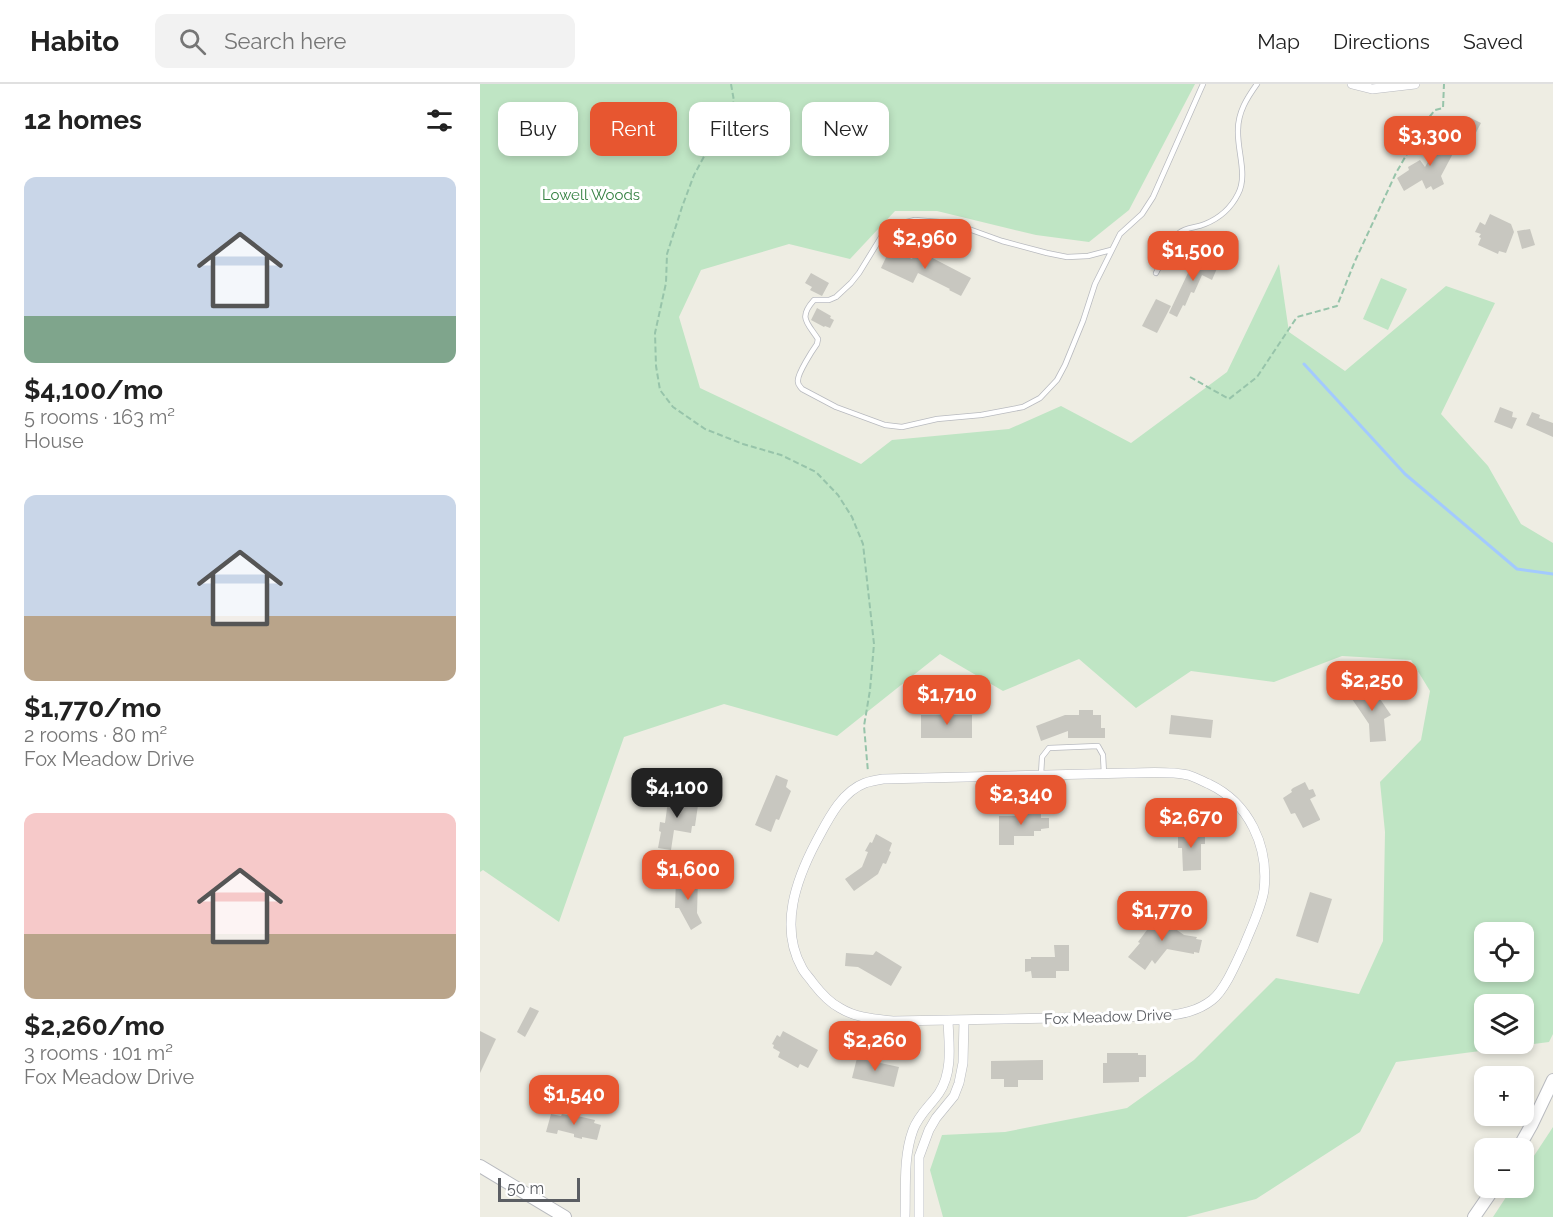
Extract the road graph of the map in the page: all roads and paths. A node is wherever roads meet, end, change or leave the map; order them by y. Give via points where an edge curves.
1 (731, 84) edge
2 (1203, 84) edge
3 (1257, 84) edge
4 (1352, 84) edge
5 (1415, 84) edge
6 (1444, 84) edge
7 (1111, 250) junction
8 (1156, 273) dead end
9 (1190, 377) dead end
10 (1104, 774) junction
11 (1041, 775) junction
12 (870, 782) junction
13 (948, 1021) junction
14 (964, 1021) junction
15 (1553, 1080) edge
16 (1524, 1138) edge
17 (480, 1166) edge
18 (1487, 1198) edge
19 (565, 1217) edge
20 (905, 1217) edge
21 (919, 1217) edge
22 (1474, 1217) edge

1 - 12 path via 734,101 728,118 694,175 667,254 666,283 655,333 660,390 673,407 705,429 781,455 816,472 852,517 863,544 874,644 864,726
2 - 7 lane via 1153,197
3 - 8 lane via 1240,112 1242,178 1236,199 1219,216 1177,234
4 - 5 street via 1372,89
6 - 9 path via 1443,108 1435,110 1426,121 1396,173 1337,306 1297,317 1257,376 1229,399
7 - 7 lane via 1057,380 1040,398 1023,407 902,427 885,425 836,407 798,384 818,339 805,319 809,305 814,300 836,297 859,273 883,234 898,224 915,220 952,223 1002,241 1067,257
10 - 11 street, Fox Meadow Drive
10 - 11 lane via 1103,755 1098,746 1049,748 1042,757
10 - 14 street, Fox Meadow Drive via 1189,775 1218,788 1243,810 1258,836 1263,890 1235,967 1214,999 1182,1014
11 - 12 street, Fox Meadow Drive
12 - 13 street, Fox Meadow Drive via 850,791 836,807 800,877 791,921 794,948 802,969 840,1008 861,1017 893,1022
13 - 14 street, Fox Meadow Drive
13 - 20 street via 945,1080 920,1115 908,1148
14 - 21 street via 959,1083 928,1130 919,1157
15 - 16 street
17 - 19 street
18 - 22 street

